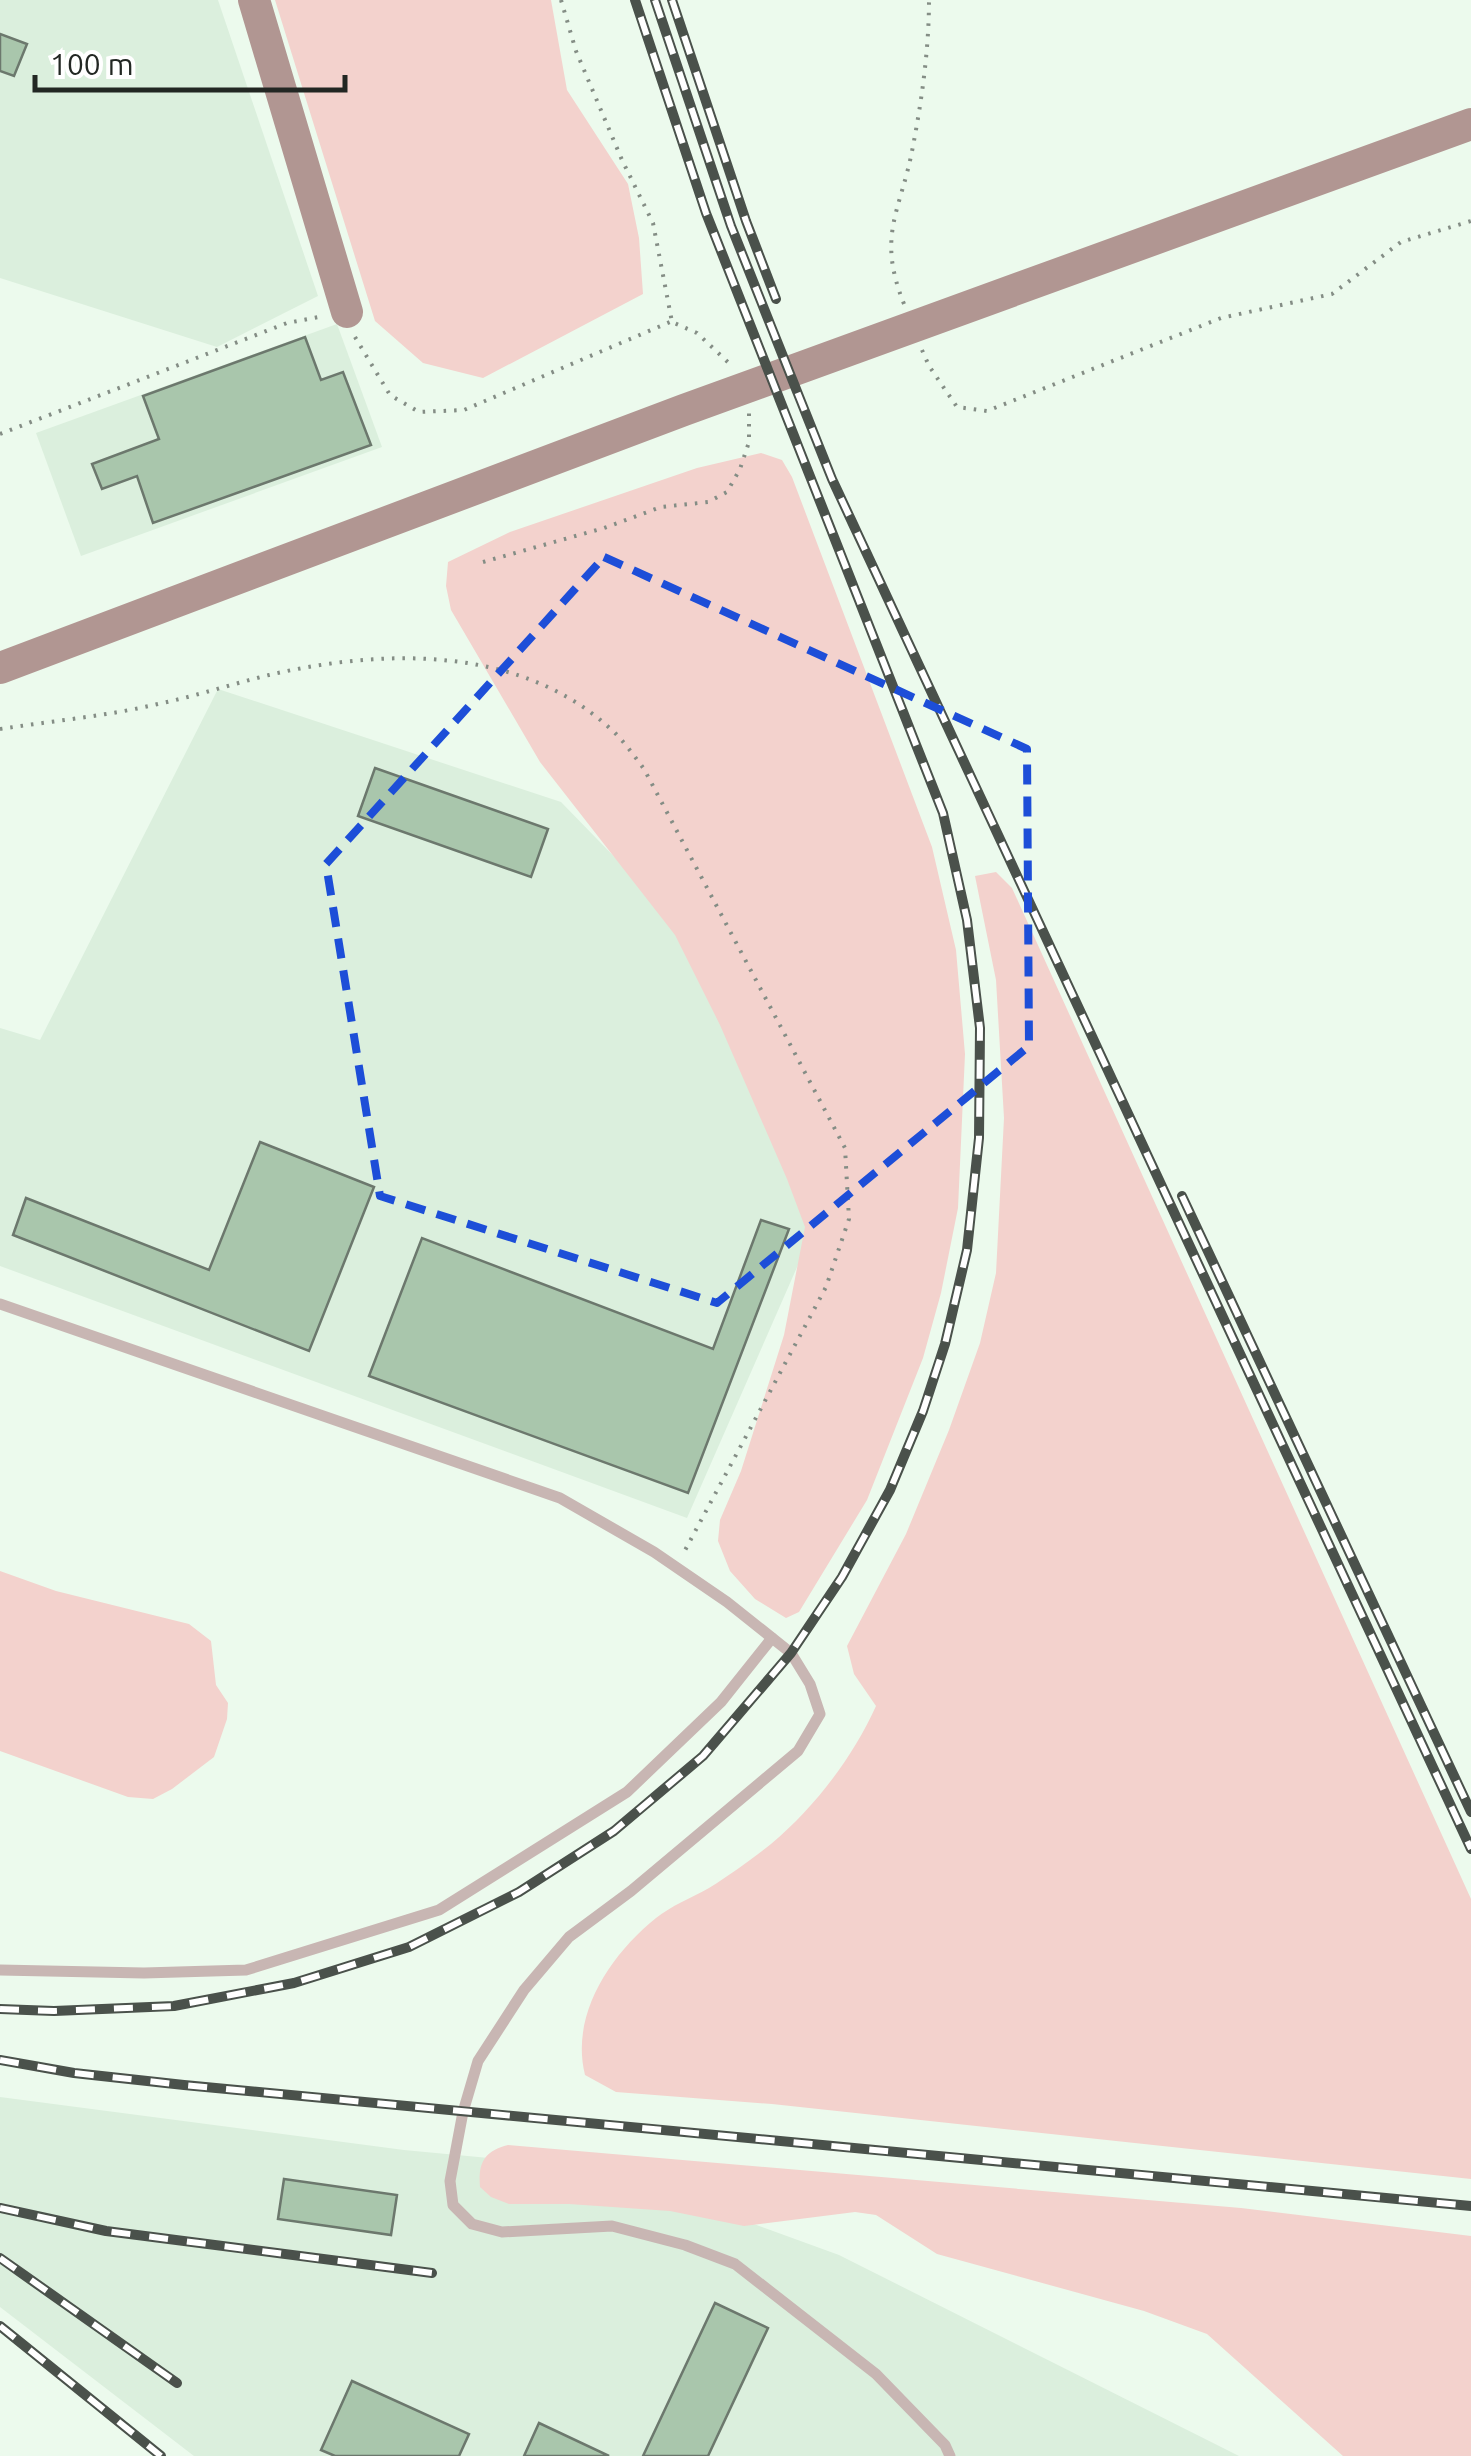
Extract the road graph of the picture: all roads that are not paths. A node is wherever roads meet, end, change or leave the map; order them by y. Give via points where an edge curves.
1 (254, 0) edge
2 (1471, 124) edge
3 (346, 312) road end
4 (0, 668) edge
5 (0, 1304) edge
6 (772, 1638) junction
7 (0, 1970) edge
8 (950, 2456) edge

1 - 3 main road
2 - 4 main road
5 - 6 lane via 560,1498 676,1567
6 - 7 lane via 720,1702 626,1792 439,1910 246,1970
6 - 8 lane via 791,1653 820,1714 798,1750 568,1938 524,1990 478,2061 462,2112 450,2182 453,2205 472,2224 502,2232 612,2226 735,2264 876,2374

